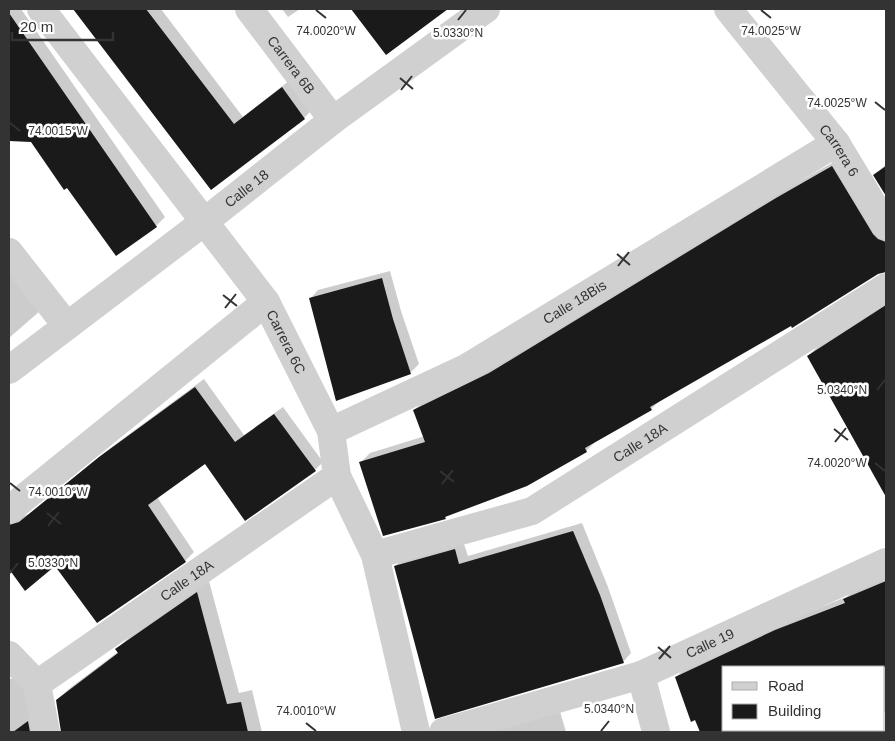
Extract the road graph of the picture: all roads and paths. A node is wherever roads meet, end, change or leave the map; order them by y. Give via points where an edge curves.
1 (40, 9) edge
2 (249, 9) edge
3 (728, 9) edge
4 (468, 13) edge
5 (333, 120) junction
6 (836, 143) junction
7 (204, 222) junction
8 (886, 226) edge
9 (9, 252) edge
10 (886, 287) edge
11 (266, 302) junction
12 (67, 326) junction
13 (9, 370) edge
14 (331, 431) junction
15 (337, 476) junction
16 (9, 510) edge
17 (375, 555) junction
18 (886, 562) edge
19 (9, 655) edge
20 (641, 675) junction
21 (38, 684) junction
22 (46, 732) edge
23 (416, 732) edge
24 (443, 732) edge
25 (656, 732) edge

1 - 7 street, Carrera 6C
2 - 5 street, Carrera 6B
3 - 6 street, Carrera 6
4 - 5 street, Calle 18
5 - 7 street, Calle 18
6 - 8 street, Carrera 6
6 - 14 street, Calle 18Bis via 466,368
7 - 11 street, Carrera 6C
7 - 12 street, Calle 18
9 - 12 street
10 - 17 street, Calle 18A via 532,511
11 - 14 street, Carrera 6C
11 - 16 street
12 - 13 street, Calle 18
14 - 15 street, Carrera 6C
15 - 17 street, Carrera 6C
15 - 21 street, Calle 18A
17 - 23 street, Carrera 6C
18 - 20 street, Calle 19
19 - 21 street
20 - 24 street, Calle 19
20 - 25 street
21 - 22 street

